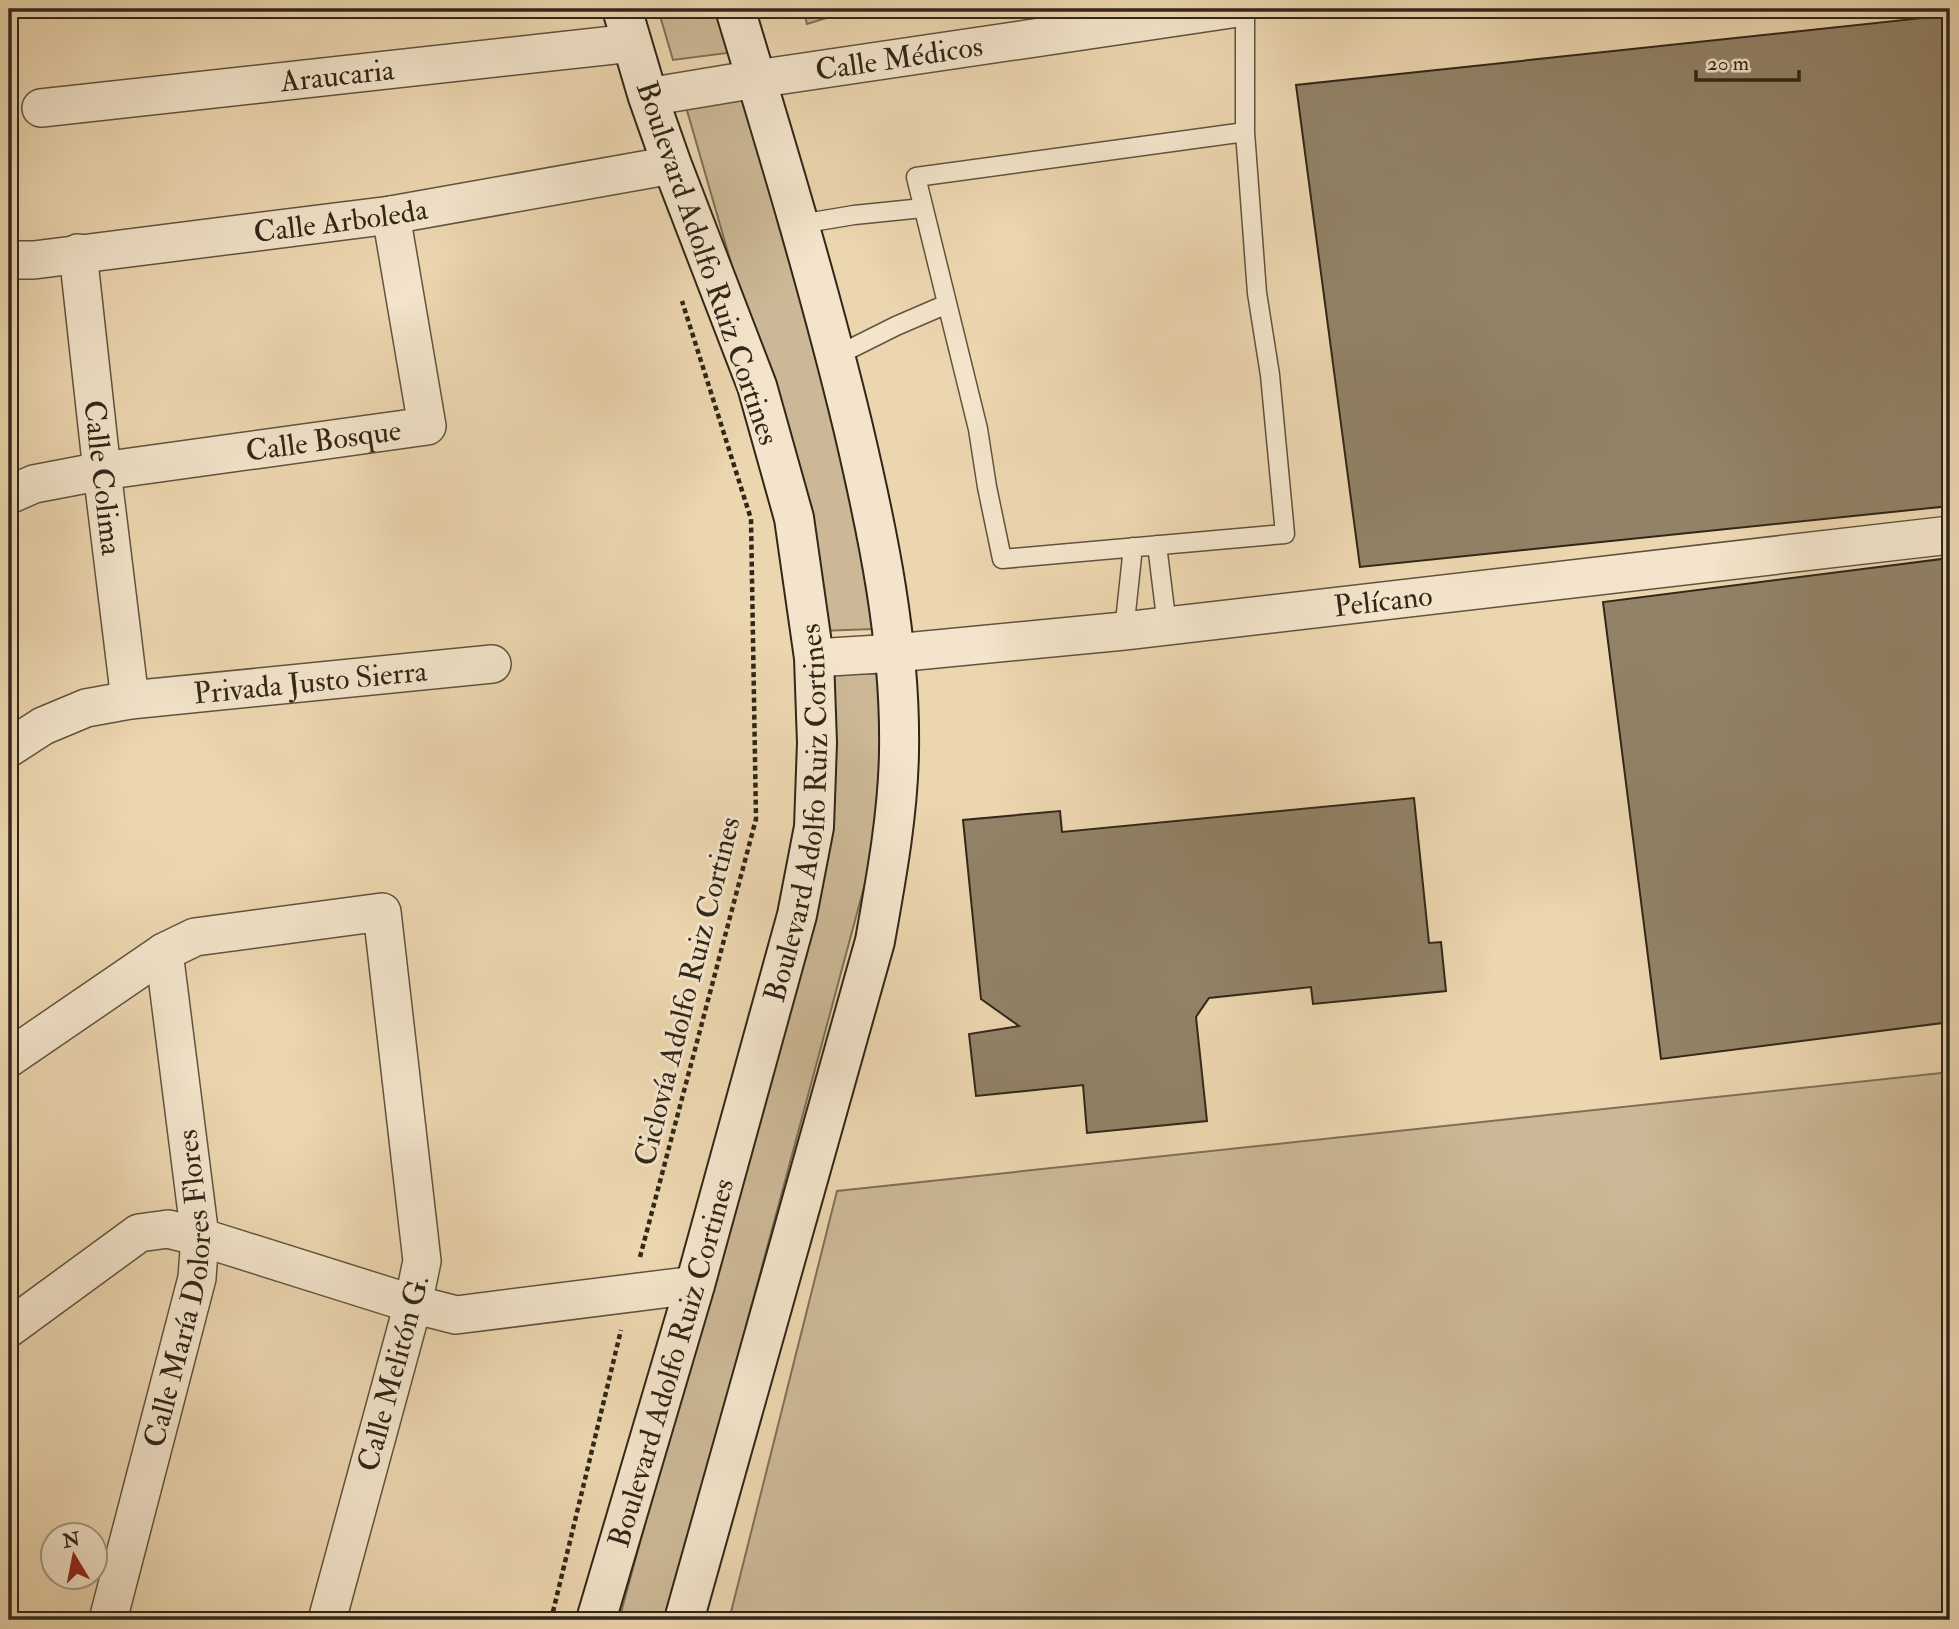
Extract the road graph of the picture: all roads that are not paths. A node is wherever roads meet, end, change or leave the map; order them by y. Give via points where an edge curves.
1 (735, 9) edge
2 (1231, 9) edge
3 (1245, 9) edge
4 (627, 26) edge
5 (756, 79) junction
6 (648, 97) junction
7 (40, 108) dead end
8 (1245, 132) junction
9 (671, 164) junction
10 (923, 208) junction
11 (391, 215) junction
12 (800, 224) junction
13 (78, 253) junction
14 (9, 260) edge
15 (947, 304) junction
16 (836, 356) junction
17 (102, 471) junction
18 (9, 495) edge
19 (1950, 535) edge
20 (1157, 545) junction
21 (1133, 547) junction
22 (1167, 626) junction
23 (1124, 631) junction
24 (895, 653) junction
25 (814, 658) junction
26 (492, 664) dead end
27 (131, 700) junction
28 (9, 748) edge
29 (164, 952) junction
30 (9, 1058) edge
31 (200, 1237) junction
32 (695, 1286) junction
33 (413, 1304) junction
34 (9, 1328) edge
35 (108, 1620) edge
36 (327, 1620) edge
37 (596, 1620) edge
38 (684, 1620) edge

1 - 5 main road
2 - 5 street, Calle Médicos
3 - 8 lane
4 - 6 main road, Boulevard Adolfo Ruiz Cortines
4 - 7 street, Araucaria
5 - 6 street, Calle Médicos
5 - 12 main road
6 - 9 main road, Boulevard Adolfo Ruiz Cortines
8 - 10 lane via 916,177
8 - 20 lane via 1256,293 1270,374 1285,534
9 - 11 street, Calle Arboleda
9 - 25 main road, Boulevard Adolfo Ruiz Cortines via 757,386 794,518
10 - 12 lane
10 - 15 lane
11 - 13 street, Calle Arboleda
11 - 17 street, Calle Bosque via 427,426
12 - 16 main road
13 - 14 street, Calle Arboleda
13 - 17 street, Calle Colima
15 - 16 lane
15 - 21 lane via 978,429 1002,559
16 - 24 main road via 871,503
17 - 18 street, Calle Bosque via 34,484
17 - 27 street, Calle Colima
19 - 22 street, Pelícano
20 - 21 lane
20 - 22 lane
21 - 23 lane
22 - 23 street, Pelícano
23 - 24 street, Pelícano
24 - 25 street, Pelícano
24 - 38 main road via 899,752 890,855 876,941
25 - 32 main road, Boulevard Adolfo Ruiz Cortines via 814,827 797,915
26 - 27 street, Privada Justo Sierra
27 - 28 street, Privada Justo Sierra via 86,708 43,726
29 - 30 street
29 - 31 street, Calle María Dolores Flores
29 - 33 street, Calle Melitón G. via 195,937 382,912 422,1261
31 - 33 street
31 - 34 street via 168,1229 139,1233
31 - 35 street, Calle María Dolores Flores via 197,1278
32 - 33 street via 456,1315
32 - 37 main road, Boulevard Adolfo Ruiz Cortines
33 - 36 street, Calle Melitón G.

